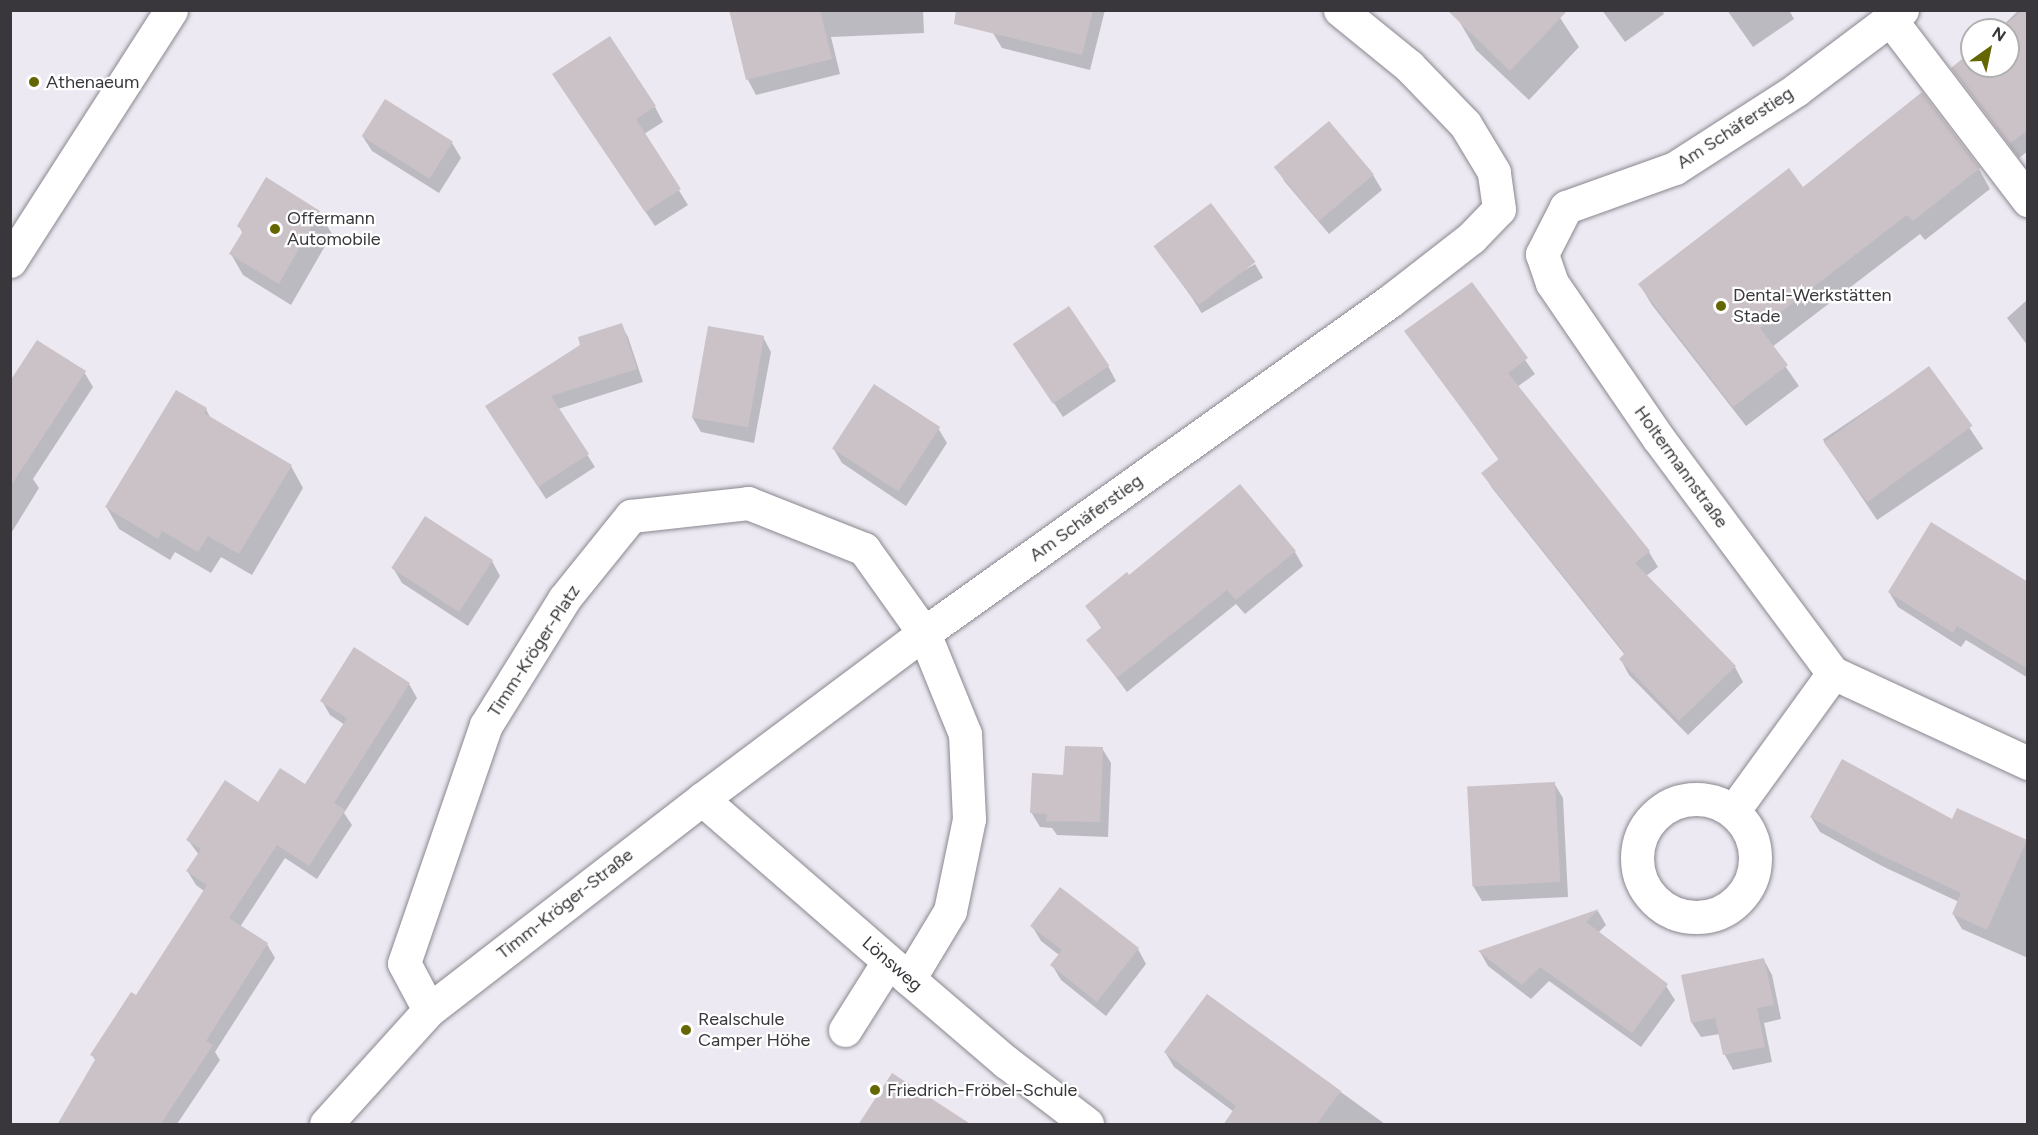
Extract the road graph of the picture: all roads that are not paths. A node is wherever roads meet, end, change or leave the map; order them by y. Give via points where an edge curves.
1 (171, 10) edge
2 (1340, 10) edge
3 (1896, 15) edge
4 (2028, 200) edge
5 (1542, 254) joint
6 (10, 261) edge
7 (924, 633) junction
8 (1833, 673) junction
9 (2028, 764) edge
10 (702, 799) junction
11 (1734, 810) dead end
12 (898, 970) junction
13 (429, 1010) junction
14 (845, 1030) dead end
15 (326, 1125) edge
16 (1087, 1125) edge

1 - 6 street
2 - 7 street, Am Schäferstieg via 1408,66 1465,124 1494,172 1499,209 1471,238 1390,301
3 - 4 street
3 - 5 street, Am Schäferstieg via 1796,90 1675,168 1566,207
5 - 8 street, Holtermannstraße via 1552,283 1659,440
7 - 10 street, Am Schäferstieg
7 - 12 street, Timm-Kröger-Platz via 965,734 969,819 950,911
7 - 13 street, Timm-Kröger-Platz via 864,549 748,503 631,516 564,599 486,725 405,963
8 - 9 street, Holtermannstraße
8 - 11 street
10 - 12 street, Lönsweg
10 - 13 street, Timm-Kröger-Straße
12 - 14 street, Timm-Kröger-Platz
12 - 16 street, Lönsweg
13 - 15 street, Timm-Kröger-Straße

